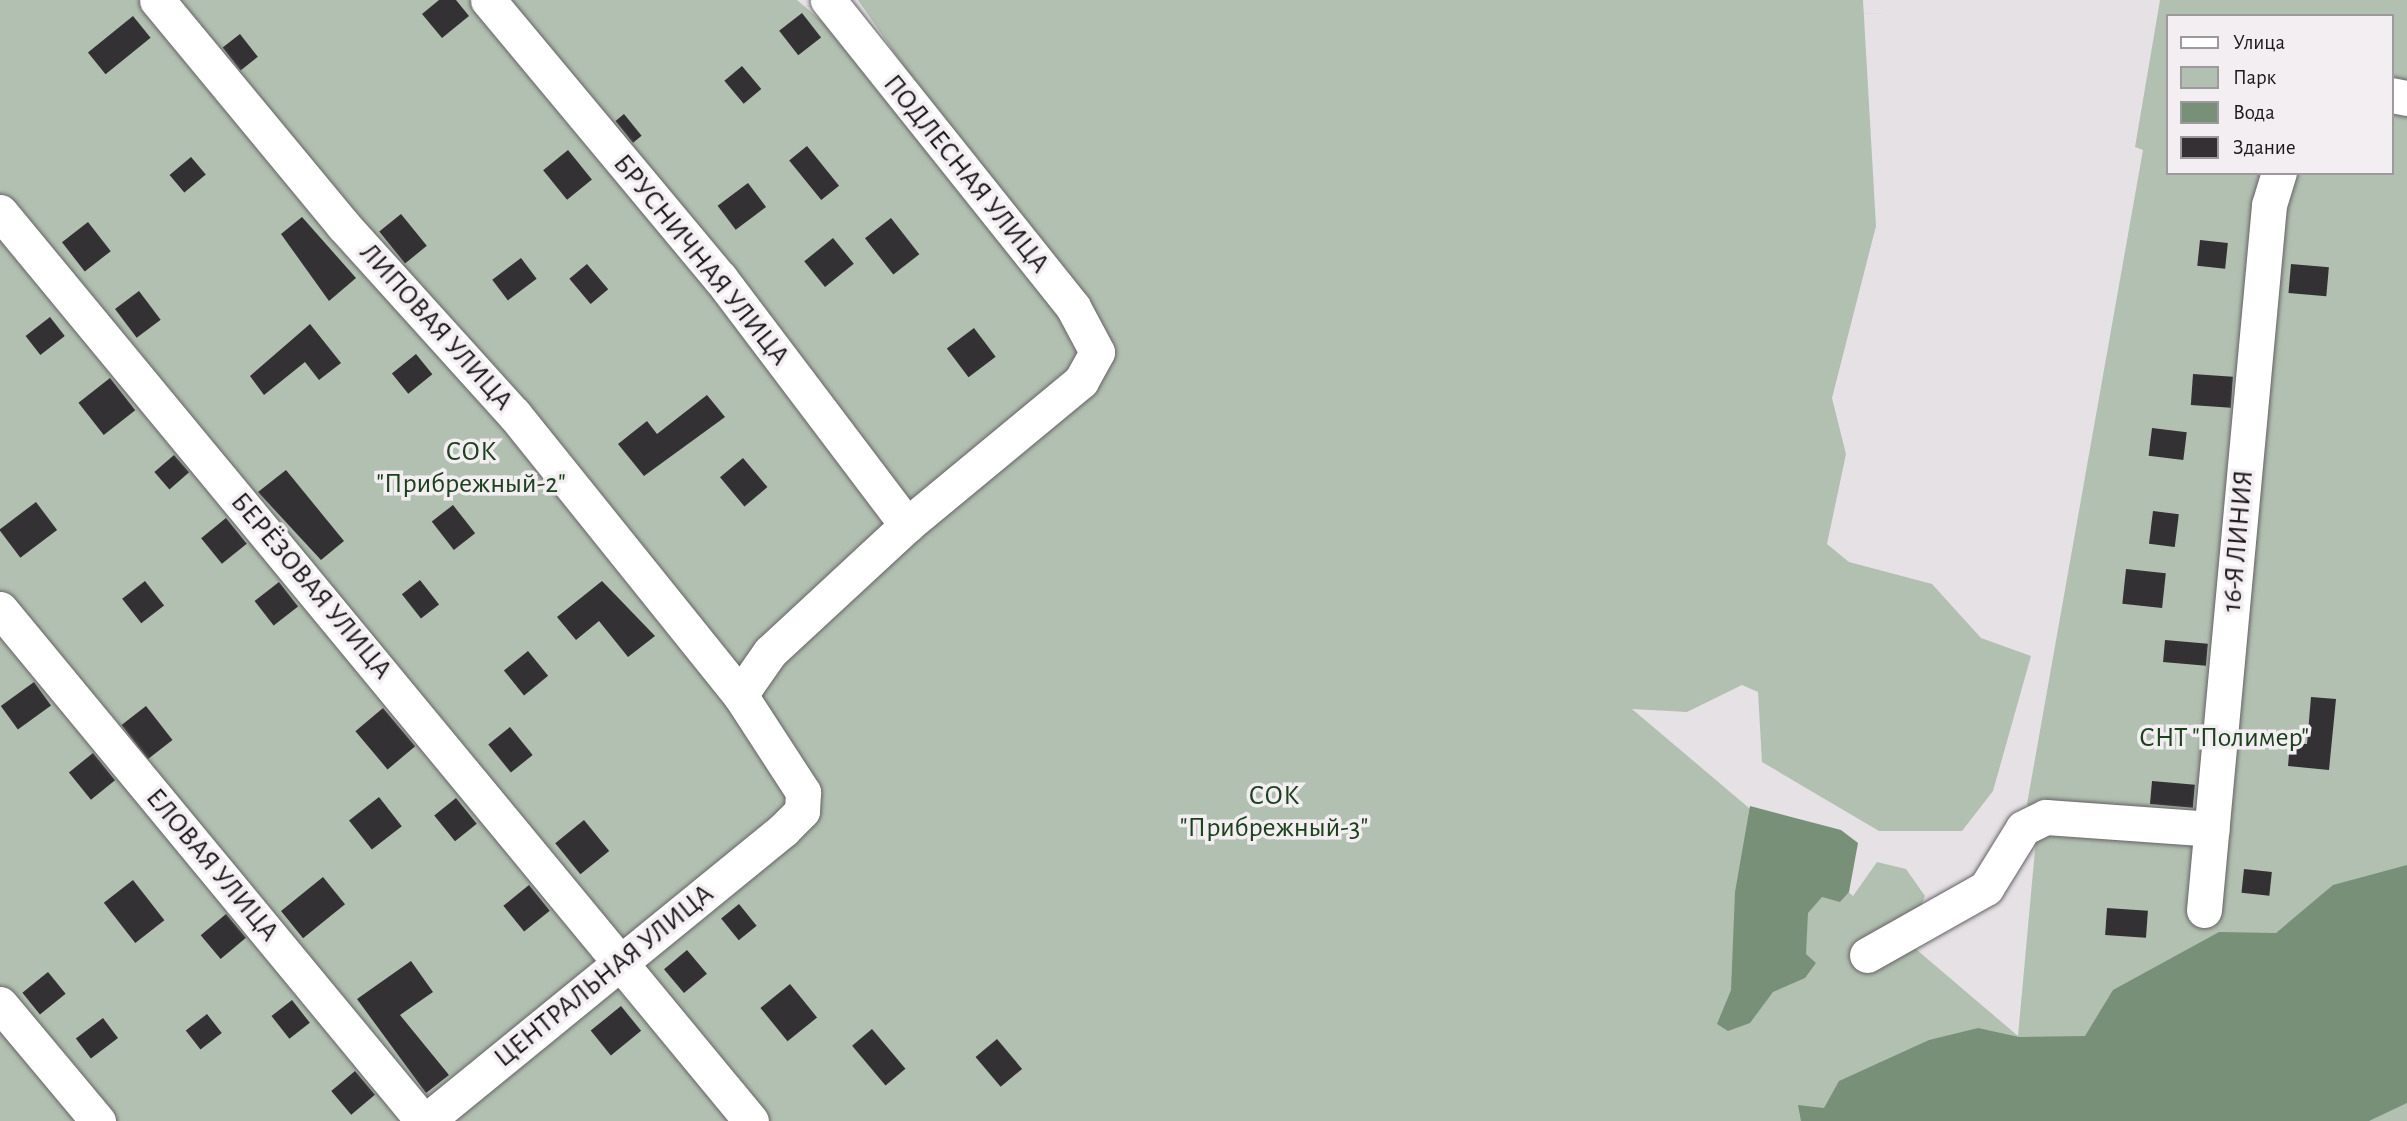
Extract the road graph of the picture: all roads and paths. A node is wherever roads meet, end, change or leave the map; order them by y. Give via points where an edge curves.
1 (157, 0) edge
2 (488, 0) edge
3 (828, 0) edge
4 (2278, 175) edge
5 (0, 212) edge
6 (907, 525) junction
7 (0, 609) edge
8 (740, 695) junction
9 (2211, 829) junction
10 (783, 830) joint
11 (2204, 910) dead end
12 (1867, 956) dead end
13 (623, 961) junction
14 (0, 1004) edge
15 (98, 1121) edge
16 (424, 1121) edge
17 (751, 1121) edge

1 - 8 street, ЛИПОВАЯ УЛИЦА via 343,225 514,414
2 - 6 street, БРУСНИЧНАЯ УЛИЦА via 720,278
3 - 6 street, ПОДЛЕСНАЯ УЛИЦА via 1073,307 1097,352 1081,381
4 - 9 street, 16-Я ЛИНИЯ via 2269,205
5 - 13 street, БЕРЁЗОВАЯ УЛИЦА
6 - 8 street via 769,652
7 - 16 street, ЕЛОВАЯ УЛИЦА
8 - 10 street, ЛИПОВАЯ УЛИЦА via 803,792 802,811
9 - 11 street, 16-Я ЛИНИЯ
9 - 12 street via 2046,817 2023,828 1986,888
10 - 13 street, ЦЕНТРАЛЬНАЯ УЛИЦА
13 - 16 street, ЦЕНТРАЛЬНАЯ УЛИЦА
13 - 17 street, БЕРЁЗОВАЯ УЛИЦА
14 - 15 street

